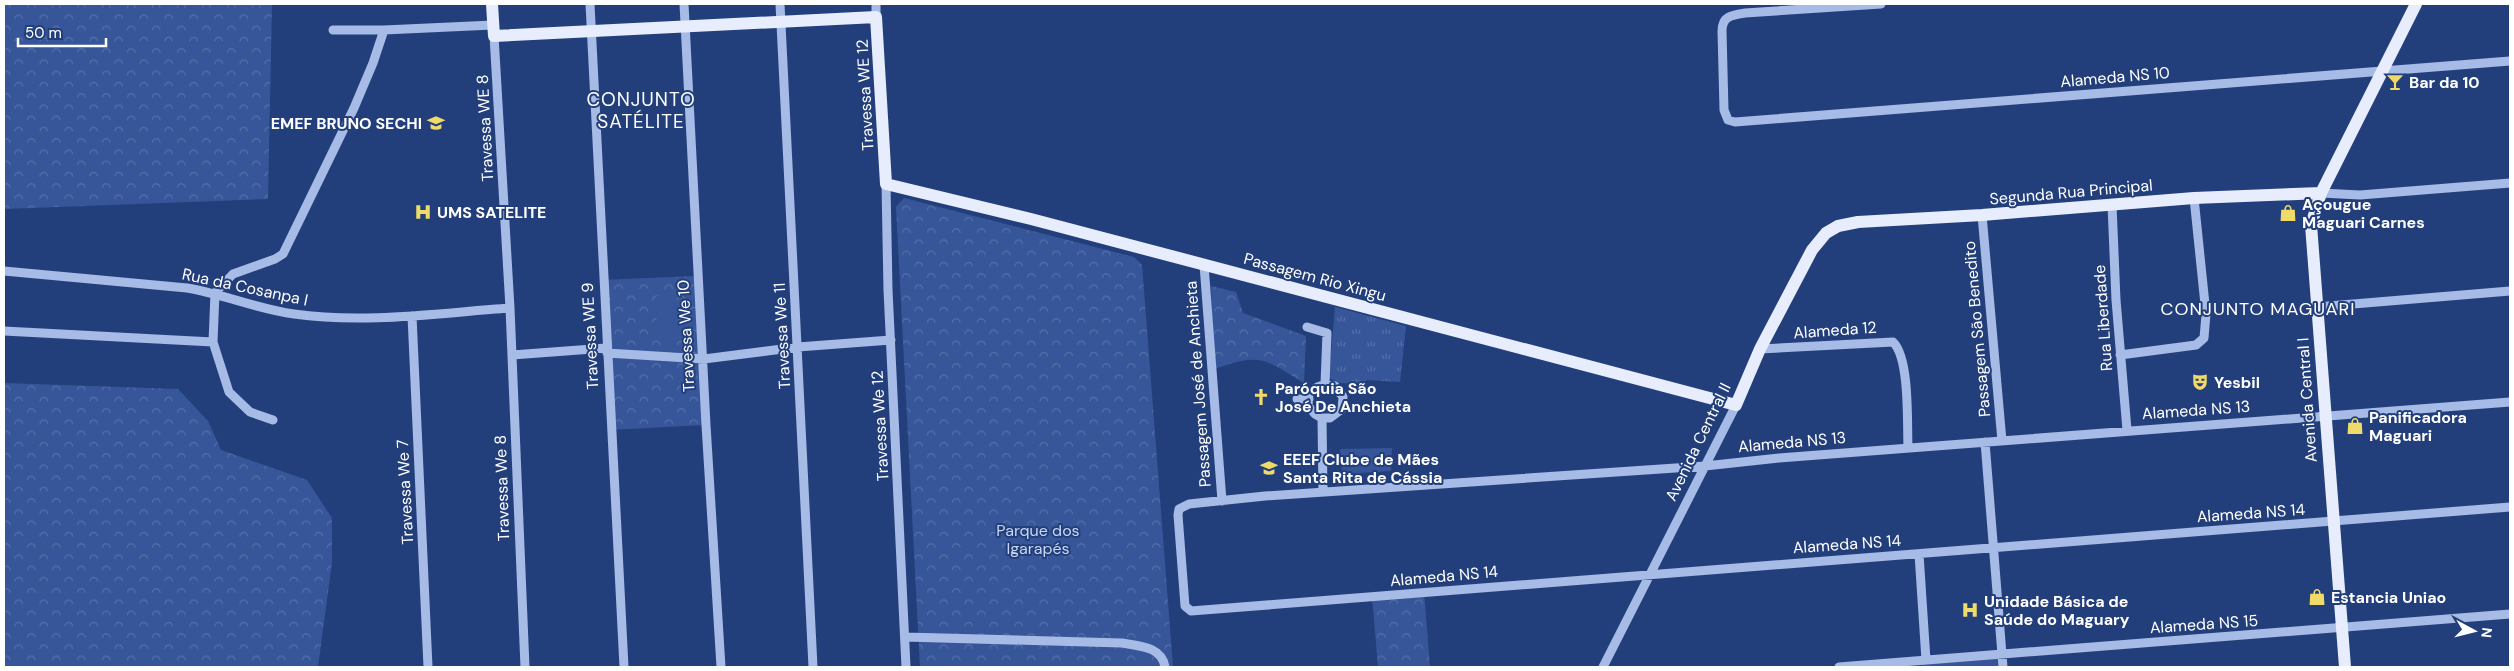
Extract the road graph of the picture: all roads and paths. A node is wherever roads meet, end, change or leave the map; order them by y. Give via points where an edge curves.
1 (492, 4) edge
2 (590, 4) edge
3 (684, 4) edge
4 (780, 4) edge
5 (876, 4) edge
6 (1880, 4) edge
7 (2416, 4) edge
8 (876, 18) junction
9 (781, 22) junction
10 (685, 26) junction
11 (333, 30) dead end
12 (384, 30) junction
13 (493, 30) junction
14 (591, 31) junction
15 (2510, 61) edge
16 (2382, 71) junction
17 (2510, 183) edge
18 (886, 184) junction
19 (2321, 193) junction
20 (2194, 198) junction
21 (2112, 205) junction
22 (1982, 216) junction
23 (1826, 233) joint
24 (1204, 265) junction
25 (4, 271) edge
26 (2510, 291) edge
27 (215, 293) junction
28 (2317, 307) junction
29 (510, 308) junction
30 (412, 316) junction
31 (1307, 328) dead end
32 (4, 331) edge
33 (891, 340) junction
34 (213, 342) junction
35 (798, 347) junction
36 (1760, 349) junction
37 (606, 351) junction
38 (512, 355) junction
39 (2120, 355) junction
40 (704, 359) junction
41 (1325, 384) junction
42 (1297, 399) dead end
43 (1309, 399) junction
44 (2510, 402) edge
45 (1736, 404) junction
46 (2325, 415) junction
47 (1322, 418) junction
48 (273, 420) dead end
49 (2127, 430) junction
50 (2002, 441) junction
51 (1985, 442) junction
52 (1908, 448) junction
53 (1705, 466) junction
54 (1322, 492) junction
55 (1222, 501) junction
56 (2510, 507) edge
57 (2333, 523) junction
58 (1994, 547) junction
59 (1919, 554) junction
60 (1650, 574) junction
61 (1187, 610) joint
62 (2510, 614) edge
63 (2342, 629) junction
64 (905, 637) junction
65 (2002, 654) junction
66 (1926, 660) junction
67 (428, 667) edge
68 (524, 667) edge
69 (624, 667) edge
70 (721, 667) edge
71 (813, 667) edge
72 (905, 667) edge
73 (1164, 667) edge
74 (1603, 667) edge
75 (1839, 667) edge
76 (2003, 667) edge
77 (2345, 667) edge

1 - 13 main road
2 - 14 street, Travessa WE 9
3 - 10 street, Travessa We 10
4 - 9 street, Travessa We 11
5 - 8 street, Travessa WE 12
6 - 16 street, Alameda NS 10 via 1730,16 1722,24 1728,120 1735,122
7 - 16 main road, Avenida Central I
8 - 9 main road
8 - 18 main road, Travessa WE 12
9 - 10 main road
9 - 35 street, Travessa We 11
10 - 14 main road
10 - 40 street, Travessa We 10
11 - 12 street
12 - 13 street
12 - 27 street via 354,108 286,250 275,260 233,274
13 - 14 main road
13 - 29 street, Travessa WE 8
14 - 37 street, Travessa WE 9
15 - 16 street, Alameda NS 10
16 - 19 main road, Avenida Central I
17 - 19 street via 2360,196
18 - 24 main road, Passagem Rio Xingu
18 - 33 street, Travessa We 12
19 - 20 main road, Segunda Rua Principal
19 - 28 main road, Avenida Central I via 2311,224
20 - 21 main road, Segunda Rua Principal
20 - 39 street via 2206,314 2204,338 2196,345
21 - 22 main road, Segunda Rua Principal
21 - 39 street, Rua Liberdade
22 - 23 main road, Segunda Rua Principal via 1849,223
22 - 50 street, Passagem São Benedito
23 - 36 main road, Avenida Central II via 1812,250
24 - 45 main road, Passagem Rio Xingu
24 - 55 street, Passagem José de Anchieta
25 - 27 street, Rua da Cosanpa I
26 - 28 street
27 - 30 street, Rua da Cosanpa I via 267,309 313,316
27 - 34 street
28 - 46 main road, Avenida Central I
29 - 30 street, Rua da Cosanpa I
29 - 38 street, Travessa We 8
30 - 67 street, Travessa We 7
31 - 41 street via 1326,333
32 - 34 street
33 - 35 street
33 - 64 street, Travessa We 12
34 - 48 street via 229,392 250,412
35 - 40 street
35 - 71 street, Travessa We 11
36 - 45 main road, Avenida Central II
36 - 52 street, Alameda 12 via 1893,342 1900,351 1904,370
37 - 38 street
37 - 40 street
37 - 69 street, Travessa WE 9
38 - 68 street, Travessa We 8
39 - 49 street, Rua Liberdade
40 - 70 street, Travessa We 10
41 - 43 street via 1309,393
41 - 47 street via 1335,386 1343,397 1342,409 1336,415
42 - 43 street
43 - 47 street via 1308,406
44 - 46 street, Alameda NS 13
45 - 53 street, Avenida Central II
46 - 49 street, Alameda NS 13
46 - 57 main road, Avenida Central I
47 - 54 street
49 - 50 street, Alameda NS 13
50 - 51 street, Alameda NS 13
51 - 52 street, Alameda NS 13
51 - 58 street
52 - 53 street, Alameda NS 13
53 - 54 street, Alameda NS 13
53 - 60 street, Avenida Central II
54 - 55 street, Alameda NS 13
55 - 61 street, Alameda NS 13 via 1188,504 1178,511
56 - 57 street, Alameda NS 14
57 - 58 street, Alameda NS 14
57 - 63 main road, Avenida Central I
58 - 59 street, Alameda NS 14
58 - 65 street
59 - 60 street, Alameda NS 14
59 - 66 street
60 - 61 street, Alameda NS 14
60 - 74 street, Avenida Central II
62 - 63 street, Alameda NS 15
63 - 65 street, Alameda NS 15
63 - 77 main road, Avenida Central I
64 - 72 street, Travessa We 12
64 - 73 street via 1122,643 1150,649 1161,657
65 - 66 street, Alameda NS 15
65 - 76 street
66 - 75 street, Alameda NS 15

